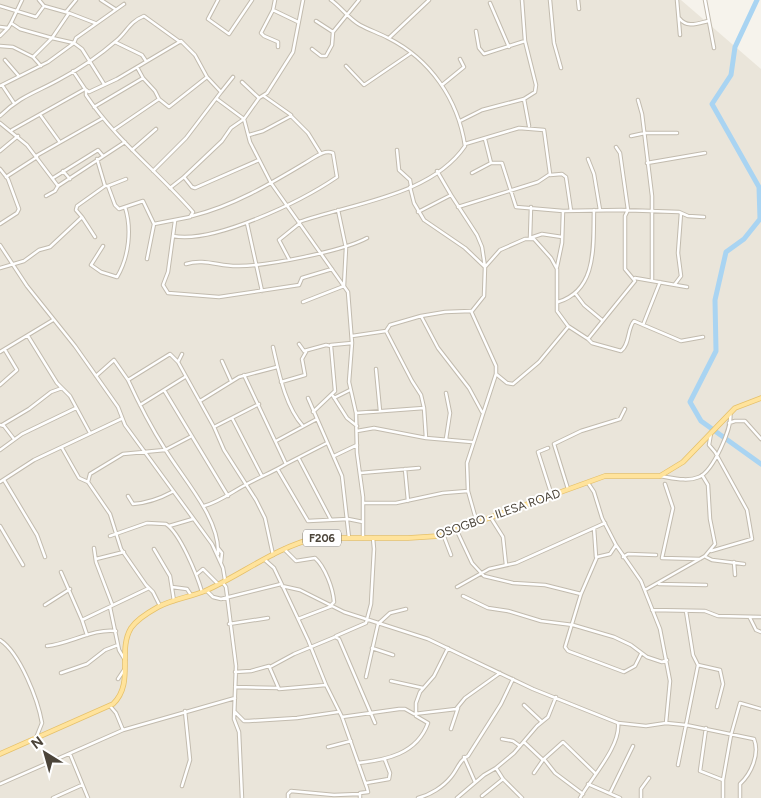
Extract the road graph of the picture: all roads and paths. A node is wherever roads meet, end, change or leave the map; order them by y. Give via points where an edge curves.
1 (22, 0) edge
2 (40, 0) edge
3 (76, 0) edge
4 (101, 0) edge
5 (218, 0) edge
6 (252, 0) edge
7 (275, 0) edge
8 (303, 0) edge
9 (331, 0) edge
10 (359, 0) edge
11 (424, 0) edge
12 (429, 0) edge
13 (522, 0) edge
14 (550, 0) edge
15 (578, 0) edge
16 (678, 0) edge
17 (705, 0) edge
18 (426, 3) junction
19 (490, 3) dead end
20 (124, 4) dead end
21 (0, 6) edge
22 (44, 6) junction
23 (115, 9) junction
24 (579, 9) dead end
25 (17, 10) junction
26 (273, 10) junction
27 (67, 13) junction
28 (348, 15) junction
29 (679, 17) junction
30 (316, 21) dead end
31 (298, 22) junction
32 (708, 22) junction
33 (11, 23) junction
34 (96, 24) junction
35 (0, 27) edge
36 (8, 28) junction
37 (476, 31) dead end
38 (333, 32) junction
39 (680, 34) dead end
40 (0, 36) edge
41 (52, 38) junction
42 (389, 38) junction
43 (525, 41) junction
44 (115, 42) junction
45 (180, 42) junction
46 (74, 43) junction
47 (0, 46) edge
48 (278, 47) dead end
49 (509, 47) junction
50 (714, 48) dead end
51 (312, 49) dead end
52 (411, 54) junction
53 (34, 57) junction
54 (460, 59) dead end
55 (5, 60) dead end
56 (90, 61) junction
57 (146, 61) junction
58 (41, 66) junction
59 (346, 66) dead end
60 (137, 67) junction
61 (561, 68) dead end
62 (73, 71) junction
63 (18, 75) junction
64 (207, 77) junction
65 (233, 77) dead end
66 (143, 78) junction
67 (242, 82) dead end
68 (104, 84) junction
69 (442, 85) junction
70 (1, 86) edge
71 (85, 90) junction
72 (221, 92) junction
73 (264, 96) junction
74 (259, 98) junction
75 (159, 99) junction
76 (217, 99) junction
77 (524, 99) junction
78 (638, 100) dead end
79 (14, 103) junction
80 (94, 107) junction
81 (0, 116) edge
82 (41, 116) junction
83 (291, 116) junction
84 (103, 118) junction
85 (244, 119) junction
86 (460, 121) junction
87 (0, 123) edge
88 (530, 127) junction
89 (114, 129) junction
90 (156, 129) dead end
91 (12, 131) junction
92 (645, 133) junction
93 (677, 133) dead end
94 (249, 135) junction
95 (18, 136) junction
96 (631, 136) dead end
97 (485, 139) junction
98 (59, 141) junction
99 (126, 142) junction
100 (464, 144) junction
101 (616, 147) dead end
102 (132, 150) junction
103 (397, 150) dead end
104 (0, 152) edge
105 (705, 153) dead end
106 (321, 154) junction
107 (103, 156) junction
108 (36, 157) junction
109 (96, 159) junction
110 (259, 160) junction
111 (588, 160) dead end
112 (491, 163) junction
113 (647, 163) junction
114 (0, 169) edge
115 (63, 171) junction
116 (153, 171) junction
117 (437, 171) junction
118 (472, 173) dead end
119 (550, 175) junction
120 (6, 177) junction
121 (184, 177) junction
122 (52, 178) junction
123 (126, 178) dead end
124 (70, 179) junction
125 (271, 183) junction
126 (58, 186) junction
127 (106, 186) junction
128 (411, 187) junction
129 (170, 188) junction
130 (509, 190) junction
131 (451, 195) junction
132 (46, 196) dead end
133 (284, 205) junction
134 (125, 207) junction
135 (458, 207) junction
136 (531, 207) junction
137 (338, 210) junction
138 (594, 210) junction
139 (600, 210) junction
140 (628, 210) junction
141 (563, 211) junction
142 (571, 211) junction
143 (418, 212) junction
144 (651, 212) junction
145 (681, 213) junction
146 (192, 216) junction
147 (82, 217) junction
148 (704, 217) dead end
149 (175, 221) junction
150 (247, 223) junction
151 (300, 223) junction
152 (0, 224) edge
153 (154, 224) junction
154 (172, 236) junction
155 (95, 237) dead end
156 (562, 237) junction
157 (367, 238) dead end
158 (530, 238) junction
159 (0, 245) edge
160 (346, 245) junction
161 (104, 246) dead end
162 (322, 252) junction
163 (147, 259) dead end
164 (288, 259) junction
165 (14, 264) junction
166 (186, 264) dead end
167 (257, 265) junction
168 (485, 267) junction
169 (0, 268) edge
170 (557, 269) junction
171 (332, 270) junction
172 (635, 278) junction
173 (652, 280) junction
174 (660, 282) junction
175 (675, 284) junction
176 (344, 286) junction
177 (687, 287) dead end
178 (262, 291) junction
179 (575, 293) junction
180 (303, 302) dead end
181 (558, 302) junction
182 (472, 311) junction
183 (421, 316) junction
184 (53, 320) junction
185 (603, 320) junction
186 (643, 325) junction
187 (568, 326) junction
188 (386, 331) junction
189 (28, 336) junction
190 (351, 336) junction
191 (703, 337) dead end
192 (588, 339) junction
193 (352, 342) junction
194 (299, 344) dead end
195 (330, 345) junction
196 (273, 348) dead end
197 (5, 350) junction
198 (307, 351) junction
199 (0, 352) edge
200 (182, 354) dead end
201 (222, 361) dead end
202 (178, 362) junction
203 (277, 367) junction
204 (376, 369) dead end
205 (496, 374) junction
206 (244, 375) junction
207 (96, 376) junction
208 (186, 377) junction
209 (128, 380) junction
210 (231, 381) junction
211 (282, 382) junction
212 (0, 385) edge
213 (62, 388) junction
214 (164, 390) junction
215 (350, 390) junction
216 (446, 393) dead end
217 (333, 397) junction
218 (308, 398) dead end
219 (761, 398) edge
220 (200, 401) junction
221 (259, 404) junction
222 (140, 405) junction
223 (76, 408) junction
224 (424, 408) junction
225 (624, 409) dead end
226 (380, 411) junction
227 (313, 412) junction
228 (356, 413) junction
229 (482, 413) junction
230 (730, 413) junction
231 (232, 418) junction
232 (121, 419) junction
233 (317, 419) junction
234 (729, 423) junction
235 (1, 425) edge
236 (303, 426) junction
237 (357, 426) junction
238 (214, 427) junction
239 (357, 430) junction
240 (712, 431) junction
241 (89, 433) junction
242 (190, 437) junction
243 (426, 438) junction
244 (446, 439) junction
245 (761, 439) edge
246 (14, 440) junction
247 (276, 441) junction
248 (472, 442) junction
249 (328, 443) junction
250 (357, 445) junction
251 (62, 448) junction
252 (548, 448) dead end
253 (0, 450) edge
254 (165, 450) junction
255 (144, 451) junction
256 (334, 456) junction
257 (716, 457) junction
258 (300, 459) junction
259 (286, 464) junction
260 (419, 468) dead end
261 (405, 469) junction
262 (278, 470) junction
263 (360, 473) junction
264 (702, 475) junction
265 (262, 476) junction
266 (660, 476) junction
267 (4, 480) junction
268 (0, 482) edge
269 (88, 482) junction
270 (587, 482) junction
271 (665, 484) dead end
272 (244, 485) junction
273 (568, 489) junction
274 (468, 491) junction
275 (172, 492) junction
276 (128, 496) dead end
277 (228, 496) junction
278 (552, 496) junction
279 (408, 501) junction
280 (363, 504) junction
281 (204, 506) junction
282 (491, 518) junction
283 (193, 519) junction
284 (331, 520) junction
285 (348, 520) junction
286 (363, 522) junction
287 (478, 523) junction
288 (604, 523) junction
289 (0, 526) edge
290 (169, 526) junction
291 (594, 528) junction
292 (457, 530) junction
293 (117, 534) junction
294 (443, 534) junction
295 (110, 536) dead end
296 (349, 538) junction
297 (363, 538) junction
298 (373, 538) junction
299 (616, 545) junction
300 (94, 548) dead end
301 (218, 548) junction
302 (154, 549) dead end
303 (284, 549) junction
304 (711, 551) junction
305 (124, 552) junction
306 (273, 555) junction
307 (452, 555) dead end
308 (45, 556) dead end
309 (218, 556) junction
310 (656, 556) dead end
311 (705, 556) junction
312 (623, 557) junction
313 (596, 558) junction
314 (96, 559) junction
315 (700, 559) junction
316 (264, 560) junction
317 (221, 562) junction
318 (734, 562) junction
319 (744, 564) dead end
320 (23, 565) dead end
321 (506, 565) junction
322 (61, 572) dead end
323 (197, 574) junction
324 (483, 574) junction
325 (735, 575) dead end
326 (222, 582) junction
327 (658, 584) junction
328 (281, 585) junction
329 (706, 585) dead end
330 (172, 586) junction
331 (457, 587) dead end
332 (149, 588) junction
333 (70, 589) junction
334 (645, 590) junction
335 (204, 591) junction
336 (581, 594) junction
337 (191, 595) junction
338 (463, 596) dead end
339 (227, 598) junction
340 (174, 601) junction
341 (45, 605) dead end
342 (111, 605) junction
343 (331, 605) junction
344 (160, 606) junction
345 (406, 609) dead end
346 (652, 610) junction
347 (686, 611) junction
348 (268, 618) dead end
349 (366, 618) junction
350 (750, 618) junction
351 (761, 618) edge
352 (82, 620) junction
353 (298, 620) junction
354 (229, 624) junction
355 (378, 624) junction
356 (573, 625) junction
357 (116, 632) junction
358 (761, 632) edge
359 (87, 636) junction
360 (335, 637) junction
361 (0, 640) edge
362 (118, 644) junction
363 (47, 646) dead end
364 (311, 646) junction
365 (372, 648) junction
366 (448, 648) junction
367 (641, 654) junction
368 (393, 655) dead end
369 (125, 660) junction
370 (667, 660) junction
371 (698, 664) junction
372 (270, 667) junction
373 (125, 668) junction
374 (236, 672) junction
375 (61, 673) dead end
376 (500, 673) junction
377 (366, 677) dead end
378 (118, 679) dead end
379 (513, 679) junction
380 (390, 681) dead end
381 (326, 685) junction
382 (235, 687) junction
383 (278, 688) junction
384 (424, 688) junction
385 (556, 696) junction
386 (235, 698) junction
387 (110, 706) junction
388 (524, 706) dead end
389 (458, 708) junction
390 (717, 708) dead end
391 (761, 709) edge
392 (185, 711) junction
393 (235, 712) junction
394 (338, 712) junction
395 (370, 713) junction
396 (416, 713) junction
397 (342, 717) junction
398 (542, 722) junction
399 (374, 723) dead end
400 (618, 723) junction
401 (666, 723) junction
402 (686, 725) junction
403 (706, 728) junction
404 (123, 730) junction
405 (451, 730) dead end
406 (40, 735) junction
407 (731, 735) junction
408 (502, 739) dead end
409 (351, 740) junction
410 (524, 742) junction
411 (520, 746) junction
412 (633, 746) dead end
413 (328, 747) dead end
414 (0, 754) edge
415 (69, 756) junction
416 (464, 757) junction
417 (385, 760) junction
418 (543, 760) junction
419 (358, 763) junction
420 (678, 765) dead end
421 (496, 768) junction
422 (534, 773) dead end
423 (596, 774) junction
424 (649, 778) dead end
425 (503, 779) junction
426 (724, 780) junction
427 (475, 782) junction
428 (366, 783) junction
429 (0, 784) edge
430 (82, 784) junction
431 (588, 784) junction
432 (182, 786) dead end
433 (582, 794) junction
434 (610, 794) junction
435 (359, 796) edge
436 (482, 796) dead end
437 (334, 797) edge
438 (53, 798) edge
439 (88, 798) edge
440 (242, 798) edge
441 (288, 798) edge
442 (418, 798) edge
443 (457, 798) edge
444 (522, 798) edge
445 (580, 798) edge
446 (620, 798) edge
447 (641, 798) edge
448 (723, 798) edge
449 (740, 798) edge

1 - 25 street
2 - 22 street
3 - 27 street
4 - 23 street
5 - 6 street via 208,19 229,34
7 - 26 street
8 - 31 street
9 - 28 street
10 - 28 street
11 - 18 street
12 - 18 street
13 - 43 street
14 - 61 street via 554,42
15 - 24 street
16 - 29 street
17 - 32 street
18 - 42 street
19 - 49 street
20 - 23 street
21 - 25 street
22 - 25 street via 36,17
22 - 27 street
23 - 34 street
25 - 33 street
26 - 31 street
26 - 48 street via 261,33 278,42
27 - 34 street
27 - 41 street
28 - 38 street
28 - 42 street via 358,24
29 - 32 street via 684,24
29 - 39 street
30 - 38 street
31 - 73 street via 293,52
32 - 50 street
33 - 36 street
33 - 41 street via 20,29
34 - 46 street
35 - 36 street
36 - 40 street
37 - 49 street via 479,48 484,54
38 - 51 street via 332,45 326,56
41 - 46 street
41 - 53 street
42 - 52 street
43 - 49 street
43 - 77 street via 537,89
44 - 45 street via 127,26 144,16
44 - 56 street
44 - 57 street via 137,52
45 - 57 street
45 - 64 street via 186,44
46 - 56 street
46 - 58 street
47 - 53 street via 14,47
52 - 59 street via 364,85
52 - 69 street via 430,68
53 - 58 street
54 - 69 street via 464,67
55 - 63 street
56 - 62 street
56 - 68 street
57 - 60 street
58 - 63 street
60 - 66 street
60 - 68 street
62 - 71 street
62 - 79 street
63 - 70 street
64 - 72 street
64 - 75 street via 169,108
65 - 72 street
66 - 75 street
66 - 80 street
67 - 74 street
68 - 71 street
69 - 86 street
70 - 79 street
71 - 80 street
71 - 82 street
72 - 76 street
73 - 74 street
73 - 83 street
74 - 85 street
75 - 89 street
76 - 85 street
76 - 116 street via 186,138
77 - 86 street via 482,110
77 - 88 street
78 - 92 street
79 - 81 street
80 - 84 street
82 - 91 street
82 - 98 street
83 - 94 street via 263,132
83 - 106 street via 308,132
84 - 89 street
84 - 98 street
85 - 94 street
85 - 121 street via 231,128 222,141
86 - 100 street
87 - 91 street
88 - 97 street via 508,130
88 - 119 street via 545,132
89 - 99 street
90 - 102 street
91 - 95 street
92 - 93 street
92 - 96 street
92 - 113 street
94 - 110 street
95 - 104 street
95 - 108 street
97 - 100 street
97 - 112 street
98 - 108 street
99 - 102 street
99 - 107 street
100 - 117 street
101 - 140 street via 620,153
102 - 116 street
103 - 128 street via 399,170 410,180
105 - 113 street
106 - 125 street
106 - 133 street via 333,152 338,175
107 - 109 street
107 - 115 street via 98,150
108 - 120 street
108 - 122 street
109 - 124 street
109 - 127 street
110 - 121 street via 196,188
110 - 125 street
111 - 139 street via 594,174
112 - 118 street
112 - 130 street via 504,165
113 - 144 street
114 - 120 street
115 - 122 street
115 - 124 street
116 - 129 street
117 - 128 street
117 - 131 street
119 - 130 street
119 - 142 street via 566,176
120 - 152 street via 19,209
121 - 129 street
122 - 126 street
123 - 127 street
124 - 126 street
125 - 133 street
125 - 146 street via 222,207
126 - 132 street
127 - 134 street via 116,207
127 - 147 street via 76,206
128 - 137 street via 387,198
128 - 143 street
129 - 146 street via 193,212
130 - 135 street
130 - 136 street via 516,207
131 - 135 street
131 - 143 street
133 - 150 street
133 - 151 street
134 - 153 street via 144,201
134 - 161 street via 129,224 127,248 117,277 100,272 91,265
135 - 168 street via 479,238
136 - 141 street
136 - 158 street
137 - 151 street
137 - 160 street
138 - 139 street
138 - 142 street
138 - 179 street via 590,274
139 - 140 street
140 - 144 street
140 - 172 street via 625,216 626,269
141 - 142 street
141 - 156 street
143 - 168 street
144 - 145 street
144 - 173 street
145 - 148 street
145 - 175 street via 678,253 681,276
146 - 149 street
147 - 155 street
147 - 165 street via 50,247
149 - 153 street
149 - 154 street
150 - 154 street via 196,238
150 - 167 street
151 - 162 street
151 - 164 street via 279,240
153 - 163 street
154 - 178 street via 163,285 168,293 218,297
156 - 158 street via 542,234
156 - 170 street
157 - 160 street
158 - 168 street via 500,250
158 - 170 street via 536,240
159 - 165 street
160 - 162 street
160 - 176 street
162 - 164 street
162 - 171 street
164 - 167 street
165 - 169 street
165 - 184 street
166 - 167 street via 209,261 238,266
167 - 178 street
168 - 182 street via 484,296
170 - 181 street
171 - 176 street
171 - 178 street via 302,278 299,285
172 - 173 street
172 - 185 street
173 - 174 street
174 - 175 street
174 - 186 street
175 - 177 street
176 - 180 street
176 - 190 street via 350,301
179 - 181 street
179 - 185 street
181 - 187 street via 557,311
182 - 183 street
182 - 205 street via 493,357
183 - 188 street via 390,325
183 - 229 street via 438,348 472,393
184 - 189 street
184 - 207 street
185 - 192 street
186 - 191 street via 682,341
186 - 192 street via 633,322 621,352
187 - 192 street
187 - 205 street via 539,362 513,384 508,384
188 - 190 street
188 - 224 street via 421,395
189 - 197 street
189 - 213 street
190 - 193 street
193 - 195 street
193 - 215 street
194 - 198 street via 302,350
195 - 198 street
195 - 217 street via 335,387
196 - 203 street
197 - 199 street
197 - 212 street via 16,370
198 - 211 street via 302,359 304,375
200 - 202 street
201 - 210 street
202 - 208 street
202 - 209 street via 170,354
203 - 206 street
203 - 211 street
204 - 226 street
205 - 229 street
206 - 210 street
206 - 221 street
207 - 209 street via 114,360
207 - 232 street via 121,411
208 - 214 street
208 - 220 street
209 - 222 street
210 - 220 street
211 - 236 street
213 - 223 street
213 - 235 street
214 - 222 street
214 - 242 street
215 - 217 street
215 - 228 street
216 - 244 street via 450,413
217 - 227 street
217 - 237 street via 347,418
218 - 227 street
219 - 230 main road via 740,404
220 - 238 street
221 - 231 street
221 - 247 street
222 - 254 street
223 - 241 street
223 - 246 street
224 - 226 street
224 - 243 street
225 - 273 street via 620,419 581,431 554,444
226 - 228 street
227 - 233 street
228 - 237 street
229 - 248 street
230 - 234 street
230 - 240 main road
231 - 238 street
231 - 265 street
232 - 241 street
232 - 255 street
233 - 236 street
233 - 249 street
234 - 245 street via 745,421
234 - 257 street
235 - 246 street
236 - 247 street
237 - 239 street
238 - 272 street
239 - 243 street via 374,428
239 - 250 street
240 - 257 street via 709,445
240 - 266 main road via 683,462
241 - 251 street
242 - 254 street
242 - 277 street
243 - 244 street
244 - 248 street
246 - 253 street
247 - 259 street
248 - 274 street via 467,463
249 - 256 street
249 - 258 street
250 - 256 street
250 - 263 street
251 - 267 street via 34,460
251 - 269 street via 79,478
252 - 278 street via 538,452
254 - 255 street
254 - 281 street
255 - 269 street via 119,455 90,474
255 - 275 street
256 - 285 street via 344,485
257 - 264 street
257 - 304 street via 747,510 752,539
258 - 259 street
258 - 284 street
259 - 262 street
260 - 261 street
261 - 263 street
261 - 279 street
262 - 265 street
262 - 284 street via 306,520
263 - 280 street
264 - 266 street via 683,479
264 - 304 street via 708,485 710,519 716,539
265 - 272 street
266 - 270 main road, OSOGBO - ILESA ROAD / F206 via 612,475
267 - 268 street
267 - 308 street via 37,535
269 - 293 street via 110,514
270 - 273 main road, OSOGBO - ILESA ROAD / F206
270 - 288 street via 594,492
271 - 315 street via 673,508 662,558
272 - 277 street
272 - 306 street via 265,518
273 - 278 main road, OSOGBO - ILESA ROAD / F206
274 - 279 street
274 - 287 street
275 - 276 street via 143,504 132,503
275 - 283 street
277 - 281 street
278 - 282 main road, OSOGBO - ILESA ROAD / F206
279 - 280 street
280 - 286 street
281 - 301 street
282 - 287 main road, OSOGBO - ILESA ROAD / F206
282 - 321 street via 503,537
283 - 290 street
283 - 309 street
284 - 285 street
285 - 286 street
285 - 296 street
286 - 297 street
287 - 292 main road, OSOGBO - ILESA ROAD / F206
288 - 291 street
288 - 299 street
289 - 320 street
290 - 293 street via 147,523
290 - 323 street
291 - 313 street
291 - 321 street
292 - 294 main road, OSOGBO - ILESA ROAD / F206
292 - 324 street via 469,556
293 - 295 street
293 - 305 street
294 - 298 main road, OSOGBO - ILESA ROAD / F206
294 - 307 street
296 - 297 main road, OSOGBO - ILESA ROAD / F206
296 - 303 main road, OSOGBO - ILESA ROAD / F206 via 316,538
297 - 298 main road, OSOGBO - ILESA ROAD / F206
298 - 349 street via 371,604
299 - 312 street
299 - 313 street via 610,554
300 - 314 street
301 - 309 street
301 - 317 street via 222,551
302 - 330 street via 170,576
303 - 306 main road, OSOGBO - ILESA ROAD / F206
303 - 343 street via 296,561 315,558 321,563 334,596
304 - 311 street
305 - 314 street
305 - 332 street
306 - 316 main road, OSOGBO - ILESA ROAD / F206
309 - 317 street
310 - 312 street via 628,554
311 - 315 street
311 - 318 street
312 - 334 street
313 - 336 street
314 - 342 street
315 - 327 street
316 - 326 main road, OSOGBO - ILESA ROAD / F206
316 - 328 street via 272,564
317 - 326 street
318 - 319 street
318 - 325 street
321 - 324 street
322 - 333 street
323 - 326 street via 203,569
323 - 335 street
324 - 331 street
324 - 336 street via 513,583 545,585
326 - 335 main road, OSOGBO - ILESA ROAD / F206
326 - 339 street
327 - 329 street
327 - 334 street
328 - 339 street
328 - 343 street
328 - 353 street
330 - 337 street via 187,589
330 - 340 street
332 - 342 street
332 - 344 street
333 - 341 street
333 - 352 street
334 - 346 street
335 - 337 main road, OSOGBO - ILESA ROAD / F206
335 - 339 street via 216,598
336 - 356 street
337 - 340 main road, OSOGBO - ILESA ROAD / F206
338 - 356 street via 488,608
339 - 354 street
340 - 344 main road, OSOGBO - ILESA ROAD / F206
342 - 352 street
342 - 357 street
343 - 349 street
343 - 353 street
344 - 369 main road, OSOGBO - ILESA ROAD / F206 via 131,628
345 - 355 street via 390,613
346 - 347 street
346 - 370 street
347 - 350 street
347 - 371 street via 693,655
348 - 354 street
349 - 355 street
349 - 360 street via 362,627
350 - 351 street
350 - 358 street via 756,630
352 - 359 street
353 - 364 street
354 - 374 street
355 - 365 street
355 - 366 street
356 - 367 street via 631,645
356 - 367 street via 565,647 568,652 624,672 635,666
357 - 359 street
357 - 362 street
359 - 363 street
360 - 364 street
360 - 395 street via 339,638
361 - 406 street via 17,660 33,696 42,721
362 - 369 street
362 - 375 street via 87,664
364 - 372 street
364 - 381 street
365 - 368 street
365 - 377 street
366 - 376 street
366 - 384 street
367 - 370 street via 658,661
369 - 373 main road, OSOGBO - ILESA ROAD / F206
370 - 401 street via 670,700 664,718
371 - 390 street via 720,670 723,684
371 - 402 street
372 - 374 street
372 - 383 street
373 - 378 street
373 - 387 main road, OSOGBO - ILESA ROAD / F206 via 122,693
374 - 382 street
376 - 379 street
376 - 389 street via 465,698
379 - 385 street
379 - 416 street via 479,741
380 - 384 street
381 - 383 street
381 - 394 street
382 - 383 street
382 - 386 street
384 - 396 street via 417,700
385 - 398 street via 550,714
385 - 400 street
386 - 392 street
386 - 393 street
387 - 404 street
387 - 406 main road
388 - 398 street
389 - 396 street
389 - 405 street
391 - 407 street via 740,703
392 - 404 street
392 - 432 street via 190,760
393 - 394 street via 249,721
393 - 440 street
394 - 397 street
395 - 396 street via 402,709
395 - 397 street
395 - 399 street
396 - 417 street via 428,723 424,733 403,753
397 - 409 street
398 - 410 street
400 - 401 street via 646,726
400 - 423 street via 616,738
401 - 402 street
402 - 403 street
402 - 420 street
403 - 407 street
403 - 426 street via 700,771
404 - 415 street
406 - 414 main road
407 - 426 street
407 - 449 street via 754,739 756,744 751,771 739,785
408 - 411 street via 513,740
409 - 413 street
409 - 419 street
410 - 411 street
410 - 418 street
411 - 421 street
412 - 434 street
415 - 429 street
415 - 430 street
416 - 427 street
416 - 442 street via 450,778 432,793
417 - 419 street
417 - 428 street via 390,773 388,779
418 - 422 street
418 - 423 street via 563,742
418 - 433 street
419 - 428 street
421 - 425 street
421 - 427 street
423 - 431 street
424 - 447 street via 641,789
425 - 436 street
425 - 444 street
426 - 448 street
427 - 443 street
428 - 435 street via 368,792
430 - 438 street
430 - 439 street
431 - 433 street
431 - 434 street
433 - 445 street
434 - 446 street
435 - 437 street
437 - 441 street via 291,791

